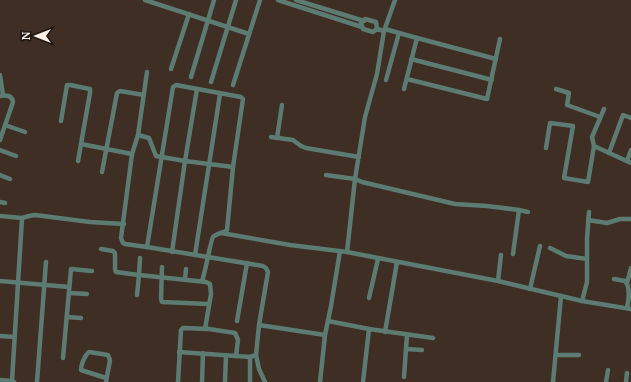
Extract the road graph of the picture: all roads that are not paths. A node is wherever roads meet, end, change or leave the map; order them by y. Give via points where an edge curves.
1 (145, 0) edge
2 (214, 0) edge
3 (236, 0) edge
4 (260, 0) edge
5 (278, 0) edge
6 (296, 0) edge
7 (395, 0) edge
8 (306, 6) junction
9 (188, 14) junction
10 (208, 20) junction
11 (364, 21) junction
12 (228, 27) junction
13 (362, 27) junction
14 (377, 29) junction
15 (384, 30) junction
16 (399, 33) junction
17 (249, 34) junction
18 (417, 38) junction
19 (500, 39) dead end
20 (412, 59) junction
21 (496, 59) junction
22 (171, 69) dead end
23 (148, 72) dead end
24 (0, 75) edge
25 (191, 77) dead end
26 (407, 79) junction
27 (386, 80) dead end
28 (492, 80) junction
29 (211, 82) dead end
30 (233, 85) dead end
31 (197, 89) junction
32 (404, 89) dead end
33 (556, 89) dead end
34 (220, 94) junction
35 (2, 95) edge
36 (144, 95) junction
37 (282, 105) dead end
38 (604, 109) dead end
39 (600, 117) junction
40 (631, 118) edge
41 (60, 121) dead end
42 (5, 125) junction
43 (25, 132) dead end
44 (138, 135) junction
45 (271, 137) dead end
46 (277, 138) junction
47 (0, 140) edge
48 (82, 144) junction
49 (594, 146) junction
50 (546, 148) dead end
51 (107, 149) junction
52 (0, 150) edge
53 (631, 150) edge
54 (609, 153) junction
55 (132, 154) junction
56 (16, 156) dead end
57 (161, 157) junction
58 (359, 157) junction
59 (78, 161) dead end
60 (185, 161) junction
61 (629, 162) edge
62 (209, 165) junction
63 (233, 167) junction
64 (102, 172) dead end
65 (0, 175) edge
66 (326, 175) dead end
67 (10, 179) dead end
68 (355, 179) junction
69 (519, 210) junction
70 (528, 212) dead end
71 (589, 212) dead end
72 (0, 216) edge
73 (22, 218) junction
74 (588, 220) junction
75 (631, 220) edge
76 (124, 224) junction
77 (221, 233) junction
78 (540, 246) dead end
79 (147, 247) junction
80 (550, 248) dead end
81 (101, 249) dead end
82 (340, 251) junction
83 (172, 252) junction
84 (347, 252) junction
85 (513, 254) dead end
86 (195, 255) junction
87 (501, 255) dead end
88 (209, 257) junction
89 (140, 258) dead end
90 (378, 259) junction
91 (587, 259) junction
92 (46, 262) dead end
93 (397, 262) junction
94 (247, 264) junction
95 (162, 267) dead end
96 (631, 268) edge
97 (186, 269) dead end
98 (92, 271) dead end
99 (139, 275) junction
100 (161, 278) junction
101 (185, 279) junction
102 (614, 279) dead end
103 (0, 281) edge
104 (202, 281) junction
105 (498, 281) junction
106 (18, 282) junction
107 (627, 283) junction
108 (44, 285) junction
109 (69, 287) junction
110 (530, 289) junction
111 (69, 293) junction
112 (87, 294) dead end
113 (137, 295) dead end
114 (560, 296) junction
115 (369, 298) dead end
116 (582, 301) junction
117 (208, 304) junction
118 (629, 309) edge
119 (67, 317) junction
120 (81, 318) dead end
121 (237, 321) dead end
122 (328, 321) junction
123 (259, 326) junction
124 (204, 329) junction
125 (369, 329) junction
126 (385, 332) junction
127 (325, 335) junction
128 (407, 335) junction
129 (0, 336) edge
130 (14, 337) junction
131 (433, 338) dead end
132 (406, 349) junction
133 (422, 350) dead end
134 (179, 352) junction
135 (203, 354) junction
136 (226, 355) junction
137 (256, 355) junction
138 (556, 355) junction
139 (579, 355) dead end
140 (236, 356) junction
141 (250, 357) junction
142 (64, 358) dead end
143 (608, 370) dead end
144 (627, 372) dead end
145 (404, 377) dead end
146 (0, 380) edge
147 (106, 380) edge
148 (13, 381) edge
149 (37, 382) edge
150 (178, 382) edge
151 (202, 382) edge
152 (226, 382) edge
153 (250, 382) edge
154 (265, 382) edge
155 (320, 382) edge
156 (363, 382) edge
157 (553, 382) edge
158 (606, 382) edge
159 (626, 382) edge

1 - 9 street
2 - 10 street
3 - 12 street
4 - 17 street
5 - 8 street
6 - 8 street
7 - 15 street
8 - 11 street
8 - 13 street
9 - 10 street
9 - 22 street
10 - 12 street
10 - 25 street
11 - 13 street via 361,23
11 - 14 street via 365,19 376,22
12 - 17 street
12 - 29 street
13 - 14 street via 373,32
14 - 15 street
15 - 16 street
15 - 58 street
16 - 18 street
16 - 27 street
17 - 30 street
18 - 20 street
18 - 21 street
19 - 21 street
20 - 26 street
20 - 28 street
21 - 28 street
23 - 36 street
24 - 35 street
26 - 28 street via 487,99
26 - 32 street
31 - 34 street
31 - 57 street via 176,85 173,87
31 - 60 street
33 - 39 street via 569,93 567,105
34 - 62 street
34 - 63 street via 243,99
35 - 42 street via 13,100
36 - 44 street
36 - 51 street via 118,92
37 - 46 street
38 - 39 street
39 - 49 street via 592,136
40 - 54 street via 623,115
41 - 48 street via 67,85 90,89
42 - 43 street
42 - 47 street
44 - 55 street
44 - 57 street via 149,138 155,154
45 - 46 street
46 - 58 street via 293,140 306,148
48 - 51 street
48 - 59 street
49 - 50 street via 588,182 564,178 573,126 550,123
49 - 54 street
51 - 55 street
51 - 64 street
52 - 56 street
53 - 61 street
54 - 61 street
55 - 76 street
57 - 60 street
57 - 79 street
58 - 68 street
60 - 62 street
60 - 83 street
62 - 63 street
62 - 86 street
63 - 77 street via 227,230
65 - 67 street
66 - 68 street
68 - 69 street via 449,203
68 - 84 street
69 - 70 street
69 - 85 street
71 - 74 street
72 - 73 street
73 - 76 street via 35,215
73 - 106 street
74 - 75 street via 608,223
74 - 91 street
76 - 79 street via 121,238 123,243
77 - 82 street
77 - 88 street via 212,239
78 - 110 street
79 - 83 street
80 - 91 street via 566,256
81 - 99 street via 115,253 116,272
82 - 84 street
82 - 122 street
83 - 86 street
84 - 90 street
86 - 88 street
87 - 105 street
88 - 94 street
88 - 104 street
89 - 99 street
90 - 93 street
90 - 115 street
91 - 116 street via 587,282
92 - 108 street
93 - 105 street
93 - 126 street
94 - 121 street
94 - 123 street via 263,266 268,272
95 - 100 street
96 - 107 street
97 - 101 street
98 - 109 street via 71,269
99 - 100 street
99 - 113 street
100 - 101 street
100 - 117 street via 162,302
101 - 104 street
102 - 107 street
103 - 106 street
104 - 117 street via 208,282 211,287
105 - 110 street
106 - 108 street
106 - 130 street
107 - 118 street
108 - 109 street
108 - 149 street
109 - 111 street
110 - 114 street
111 - 112 street
111 - 119 street
114 - 116 street
114 - 138 street
116 - 118 street
117 - 124 street
119 - 120 street
119 - 142 street
122 - 125 street
122 - 127 street
123 - 127 street
123 - 137 street
124 - 134 street via 182,329
124 - 140 street via 235,333 238,340
125 - 126 street
125 - 156 street
126 - 128 street
127 - 155 street
128 - 131 street
128 - 132 street
129 - 130 street
130 - 148 street
132 - 133 street
132 - 145 street
134 - 135 street
134 - 150 street
135 - 136 street
135 - 151 street
136 - 140 street
136 - 152 street
137 - 141 street
137 - 154 street
138 - 139 street
138 - 157 street
140 - 141 street
141 - 153 street
143 - 158 street
144 - 159 street
146 - 148 street
147 - 147 street via 110,360 108,355 89,352 86,354 81,370

